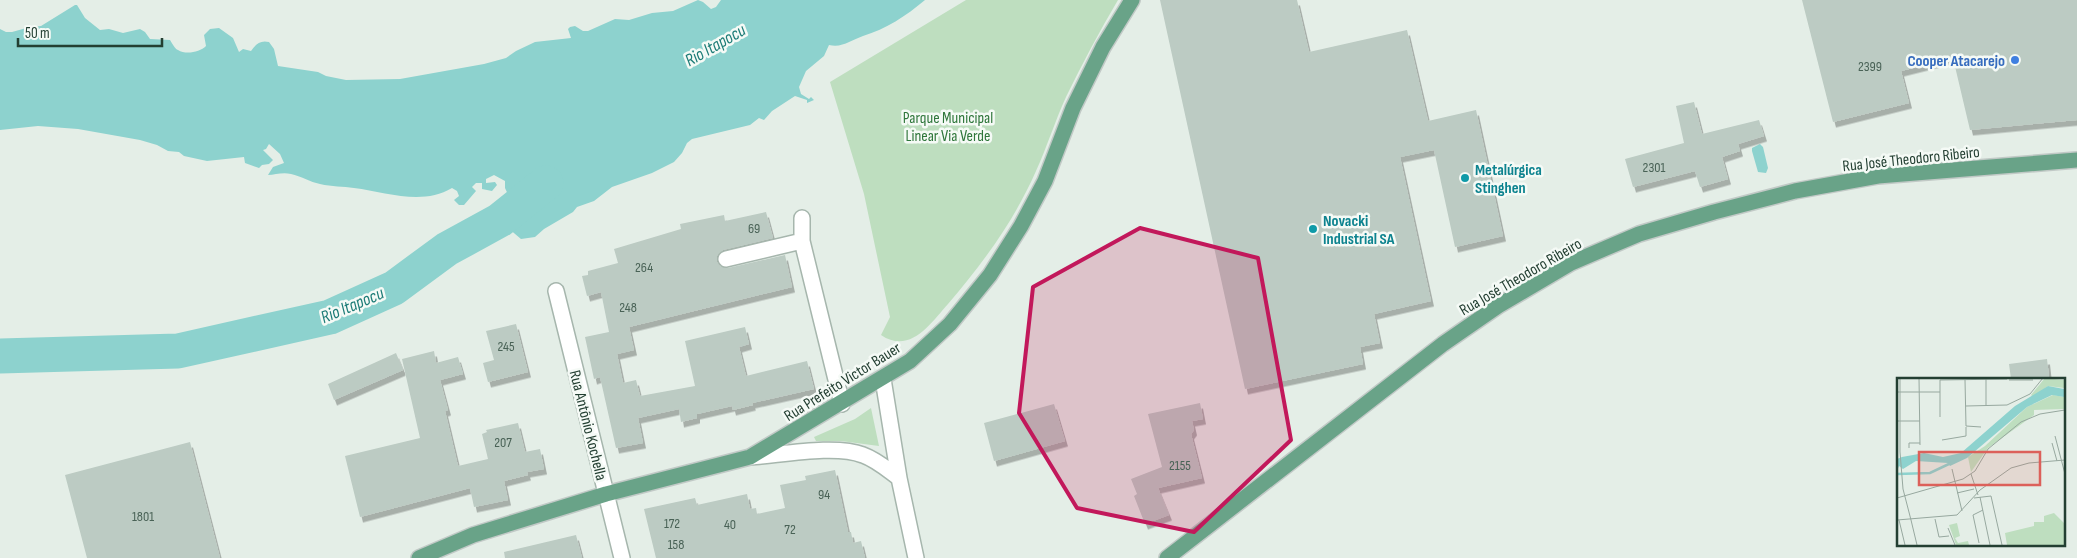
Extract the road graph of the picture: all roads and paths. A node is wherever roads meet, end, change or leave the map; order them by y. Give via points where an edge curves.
1 (1132, 0) edge
2 (2077, 160) edge
3 (802, 218) dead end
4 (802, 241) junction
5 (726, 259) dead end
6 (556, 291) dead end
7 (883, 379) junction
8 (842, 404) junction
9 (750, 458) junction
10 (899, 478) junction
11 (606, 494) junction
12 (419, 558) edge
13 (622, 558) edge
14 (916, 558) edge
15 (1167, 558) edge

1 - 7 main road, Rua Prefeito Victor Bauer via 1103,47 1073,108 1045,181 1022,226 990,275 950,324 910,361
2 - 15 main road, Rua José Theodoro Ribeiro via 1878,176 1795,191 1639,234 1571,263 1498,306 1443,344
3 - 4 street
4 - 5 street
4 - 8 street
6 - 11 street, Rua Antônio Kochella
7 - 8 main road, Rua Prefeito Victor Bauer
7 - 10 street
8 - 9 main road, Rua Prefeito Victor Bauer
9 - 10 street via 843,450 879,462
9 - 11 main road, Rua Prefeito Victor Bauer
10 - 14 street
11 - 12 main road, Rua Prefeito Victor Bauer via 473,535
11 - 13 street, Rua Antônio Kochella

